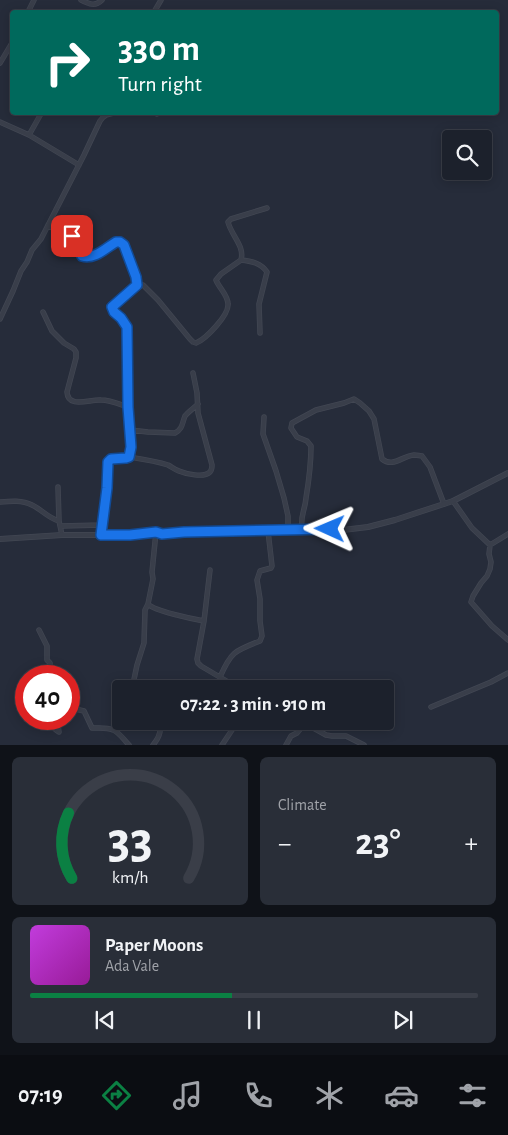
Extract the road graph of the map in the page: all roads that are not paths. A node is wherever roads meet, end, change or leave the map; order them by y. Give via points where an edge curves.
1 (81, 0) edge
2 (102, 0) edge
3 (10, 46) edge
4 (0, 63) edge
5 (40, 115) edge
6 (105, 115) edge
7 (0, 122) edge
8 (29, 134) junction
9 (79, 165) junction
10 (267, 208) dead end
11 (48, 224) junction
12 (241, 260) junction
13 (137, 285) junction
14 (43, 312) dead end
15 (0, 319) edge
16 (260, 333) dead end
17 (193, 372) dead end
18 (198, 404) junction
19 (128, 407) junction
20 (264, 417) dead end
21 (130, 430) junction
22 (129, 457) junction
23 (508, 473) edge
24 (58, 487) dead end
25 (453, 500) junction
26 (0, 502) edge
27 (444, 504) junction
28 (59, 521) junction
29 (102, 525) junction
30 (61, 526) junction
31 (302, 529) junction
32 (268, 530) junction
33 (288, 530) junction
34 (156, 532) junction
35 (508, 534) edge
36 (62, 535) junction
37 (101, 535) junction
38 (0, 539) edge
39 (490, 545) junction
40 (210, 570) dead end
41 (148, 604) junction
42 (204, 621) junction
43 (39, 630) dead end
44 (508, 640) edge
45 (50, 665) edge
46 (508, 673) edge
47 (220, 677) junction
48 (134, 680) edge
49 (225, 680) edge
50 (431, 707) dead end
51 (80, 710) edge
52 (161, 730) edge
53 (232, 730) edge
54 (128, 745) edge
55 (153, 745) edge
56 (222, 745) edge
57 (286, 745) edge
58 (364, 745) edge

1 - 2 street via 91,4
3 - 4 street
5 - 8 street
6 - 9 street
7 - 8 street
8 - 9 street
9 - 11 street
10 - 12 street via 228,222 241,249
11 - 13 street via 72,236 82,256 86,257 120,242 126,248
11 - 15 street via 21,271
12 - 13 street via 216,280 226,296 227,311 205,338 196,343 149,290
12 - 16 street via 263,266 267,272 259,304
13 - 19 street via 112,307 127,327
14 - 19 street via 52,331 76,352 67,392 69,399 79,403 99,400
17 - 18 street
18 - 21 street via 186,414 182,428 174,433
18 - 22 street via 212,465 210,473 194,475
19 - 21 street
20 - 33 street via 263,434 284,498
21 - 22 street
22 - 29 street via 109,460
23 - 25 street
24 - 28 street
25 - 27 street
25 - 39 street via 472,528
26 - 28 street via 32,504
27 - 31 street via 368,528
27 - 31 street via 430,467 422,456 414,455 396,462 382,459 374,419 354,399 316,410 292,423 291,428 297,437 312,446
28 - 30 street
29 - 30 street
29 - 37 street
30 - 36 street
31 - 33 street
32 - 33 street
32 - 34 street
32 - 47 street via 272,566 260,571 257,580 261,639 230,656
34 - 37 street
34 - 41 street
35 - 39 street
36 - 37 street
36 - 38 street
39 - 44 street via 490,569 471,602
40 - 42 street
41 - 42 street via 157,610
41 - 48 street via 144,644
42 - 47 street via 197,659 201,666
43 - 45 street via 47,646
46 - 50 street
47 - 49 street
51 - 54 street via 84,711 92,728 114,730
52 - 55 street
53 - 56 street
57 - 58 street via 291,736 308,725 326,735 346,736

